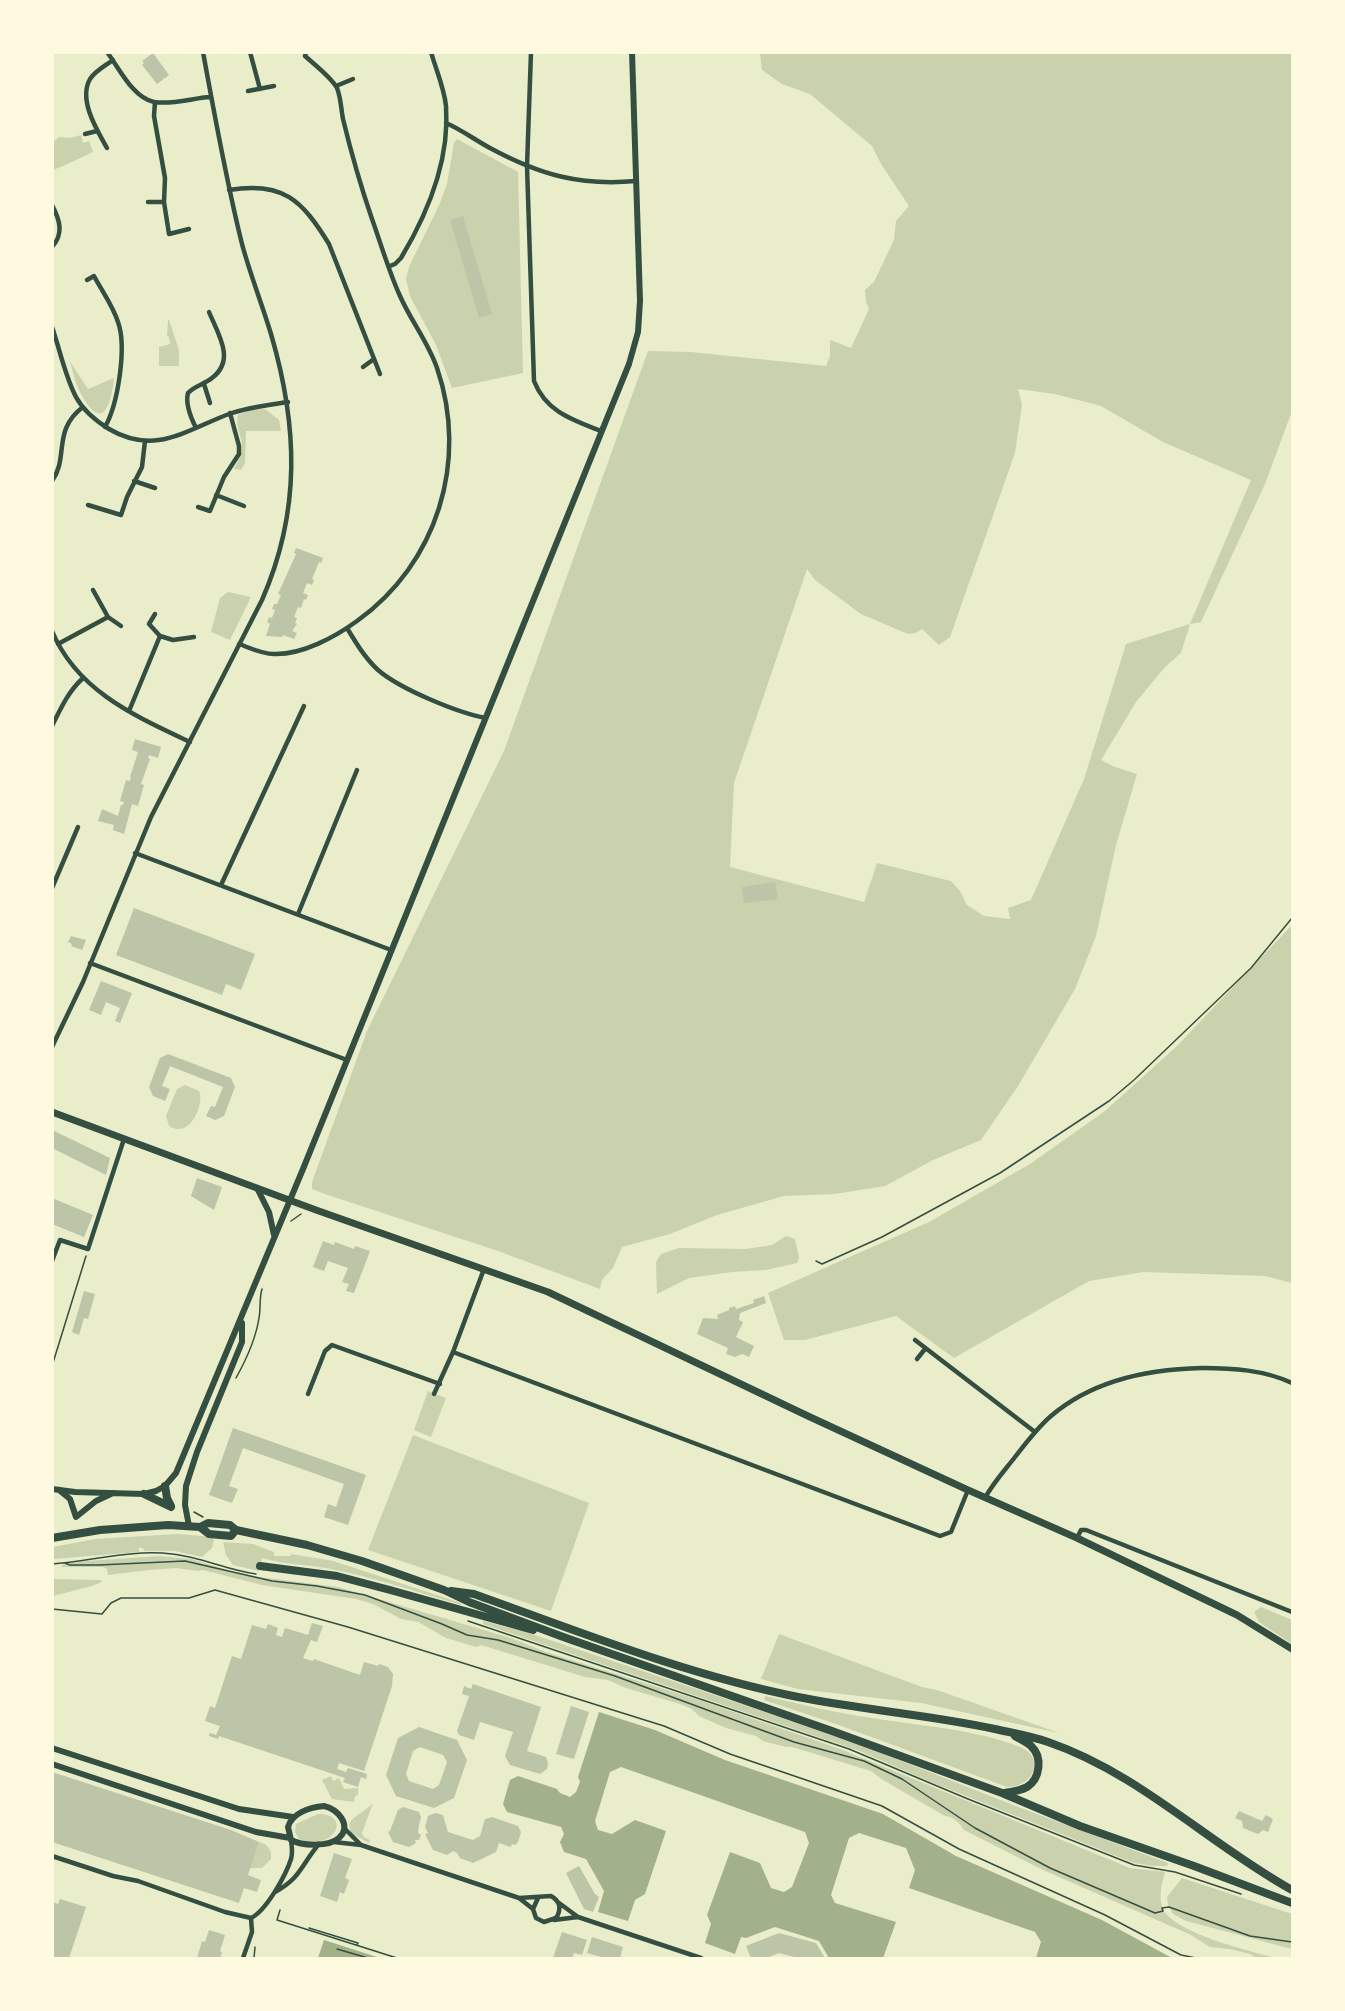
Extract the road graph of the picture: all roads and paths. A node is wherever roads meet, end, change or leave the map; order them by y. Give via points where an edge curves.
1 (107, 52) edge
2 (203, 52) edge
3 (250, 52) edge
4 (306, 52) edge
5 (431, 52) edge
6 (531, 52) edge
7 (632, 52) edge
8 (113, 60) junction
9 (353, 79) dead end
10 (274, 86) dead end
11 (336, 86) junction
12 (260, 89) junction
13 (248, 91) dead end
14 (210, 97) junction
15 (155, 102) junction
16 (446, 123) junction
17 (98, 131) junction
18 (85, 135) dead end
19 (107, 148) dead end
20 (527, 166) junction
21 (636, 181) junction
22 (228, 190) junction
23 (148, 202) dead end
24 (164, 202) junction
25 (52, 205) edge
26 (189, 229) dead end
27 (52, 247) edge
28 (390, 266) junction
29 (87, 280) dead end
30 (209, 312) dead end
31 (52, 327) edge
32 (374, 359) junction
33 (363, 367) dead end
34 (380, 374) dead end
35 (204, 384) junction
36 (288, 402) junction
37 (210, 403) dead end
38 (83, 407) junction
39 (230, 413) junction
40 (105, 427) junction
41 (196, 428) junction
42 (601, 431) junction
43 (145, 441) junction
44 (52, 481) edge
45 (134, 481) junction
46 (155, 488) dead end
47 (216, 495) junction
48 (88, 505) dead end
49 (244, 506) dead end
50 (198, 507) dead end
51 (93, 590) dead end
52 (155, 614) dead end
53 (108, 617) junction
54 (121, 626) dead end
55 (347, 628) junction
56 (52, 631) edge
57 (160, 636) junction
58 (194, 637) dead end
59 (58, 644) junction
60 (240, 644) junction
61 (82, 679) junction
62 (304, 706) dead end
63 (129, 711) junction
64 (486, 718) junction
65 (52, 726) edge
66 (190, 742) junction
67 (357, 770) dead end
68 (78, 827) dead end
69 (135, 853) junction
70 (221, 885) junction
71 (52, 888) edge
72 (298, 914) junction
73 (1293, 918) edge
74 (391, 950) junction
75 (90, 963) junction
76 (52, 1047) edge
77 (347, 1060) junction
78 (52, 1112) edge
79 (124, 1139) junction
80 (257, 1188) junction
81 (290, 1199) junction
82 (274, 1236) junction
83 (88, 1249) junction
84 (52, 1261) edge
85 (816, 1262) dead end
86 (484, 1269) junction
87 (242, 1319) junction
88 (915, 1340) dead end
89 (925, 1348) junction
90 (453, 1352) junction
91 (917, 1359) dead end
92 (52, 1366) edge
93 (1293, 1383) edge
94 (440, 1384) junction
95 (308, 1394) dead end
96 (434, 1394) dead end
97 (1035, 1432) junction
98 (165, 1486) junction
99 (54, 1489) edge
100 (968, 1490) junction
101 (115, 1493) junction
102 (144, 1494) junction
103 (984, 1498) junction
104 (189, 1526) junction
105 (1077, 1538) junction
106 (54, 1539) edge
107 (1127, 1546) junction
108 (1121, 1559) junction
109 (65, 1563) junction
110 (52, 1564) edge
111 (260, 1570) joint
112 (444, 1590) junction
113 (52, 1609) edge
114 (1293, 1612) edge
115 (463, 1620) dead end
116 (566, 1638) junction
117 (1293, 1649) edge
118 (1011, 1733) junction
119 (52, 1748) edge
120 (52, 1764) edge
121 (1002, 1793) junction
122 (293, 1817) junction
123 (343, 1828) junction
124 (291, 1839) junction
125 (331, 1842) junction
126 (319, 1844) junction
127 (361, 1845) junction
128 (52, 1856) edge
129 (1293, 1890) edge
130 (273, 1893) junction
131 (1248, 1896) dead end
132 (519, 1898) junction
133 (538, 1898) junction
134 (558, 1901) junction
135 (1293, 1903) edge
136 (532, 1909) junction
137 (280, 1910) dead end
138 (558, 1914) junction
139 (251, 1918) junction
140 (576, 1918) junction
141 (553, 1920) junction
142 (309, 1928) dead end
143 (1293, 1942) edge
144 (357, 1946) junction
145 (337, 1948) dead end
146 (243, 1959) edge
147 (368, 1959) edge
148 (397, 1959) edge
149 (701, 1959) edge
150 (1197, 1959) edge

1 - 8 street
2 - 14 street
3 - 12 street
4 - 11 street via 305,56
5 - 16 street via 443,91
6 - 20 street
7 - 21 street
8 - 15 street via 139,95
8 - 17 street via 95,73 87,88 87,102
9 - 11 street
10 - 12 street
11 - 28 street via 372,217
12 - 13 street
14 - 15 street
14 - 22 street
15 - 24 street via 165,178
16 - 20 street
16 - 28 street via 441,159 426,211 401,258
17 - 18 street
17 - 19 street
20 - 21 street via 575,181
20 - 42 street via 534,381 543,399 557,413
21 - 42 street via 638,332
22 - 32 street via 280,192 298,203 329,244
22 - 36 street
23 - 24 street
24 - 26 street via 169,234
25 - 27 street via 60,228
28 - 55 street via 444,391 450,434 449,464 445,493 417,559 389,594
29 - 40 street via 94,276 120,331 117,396
30 - 35 street via 224,347 225,362
31 - 38 street
32 - 33 street
32 - 34 street
35 - 37 street
35 - 41 street via 191,390 186,398
36 - 39 street
36 - 60 street via 292,481 284,539 269,585
38 - 40 street
38 - 44 street via 64,431 59,468
39 - 41 street
39 - 47 street via 239,454
40 - 43 street
41 - 43 street via 168,439
42 - 64 street
43 - 45 street via 142,467
45 - 46 street
45 - 48 street via 121,515
47 - 49 street
47 - 50 street via 210,511
51 - 53 street
52 - 57 street via 149,624
53 - 54 street
53 - 59 street
55 - 60 street via 308,647 279,654
55 - 64 street via 386,676 429,698
56 - 59 street
57 - 58 street via 173,640
57 - 63 street
59 - 61 street
60 - 66 street
61 - 63 street
61 - 65 street via 64,701
62 - 70 street
63 - 66 street
64 - 74 street
66 - 69 street
67 - 72 street
68 - 71 street
69 - 70 street
69 - 75 street
70 - 72 street
72 - 74 street
73 - 85 path via 1251,968 1108,1101 1000,1173 882,1237 822,1264
74 - 77 street
75 - 76 street
75 - 77 street
77 - 81 street
78 - 79 main road
79 - 80 main road
79 - 83 street
80 - 81 main road
80 - 82 street via 269,1212
81 - 82 street
81 - 86 main road
82 - 87 street
83 - 84 street via 60,1240
83 - 92 path
86 - 90 street
86 - 100 main road via 548,1292
87 - 98 street via 178,1469
87 - 104 street via 242,1342 186,1486
88 - 89 street
89 - 91 street
89 - 97 street
90 - 94 street
90 - 100 street via 940,1536 951,1532
93 - 97 street via 1254,1371 1218,1368 1166,1370 1129,1377 1080,1395
94 - 95 street via 332,1345 325,1351
94 - 96 street
97 - 103 street
98 - 102 street
98 - 102 main road via 171,1507
99 - 101 street
99 - 101 street via 70,1499 76,1517 96,1501
100 - 103 main road
101 - 102 street
103 - 105 main road
104 - 106 main road via 132,1527
104 - 112 main road via 200,1527 209,1534 231,1536 236,1530 318,1548
105 - 107 street via 1082,1530
105 - 108 main road
107 - 108 street
107 - 114 street
108 - 117 main road via 1237,1615
109 - 110 path
109 - 111 path via 162,1553 244,1572
109 - 143 path via 185,1561 272,1581 365,1595 467,1635 498,1640 615,1676 794,1742 864,1761 902,1779 975,1828 1050,1868 1155,1913 1169,1907 1250,1936
111 - 116 main road via 337,1576
112 - 116 main road
112 - 118 main road via 474,1594 653,1657 758,1688
113 - 150 path via 102,1614 122,1598 189,1598 215,1590 348,1627 653,1723 882,1806 959,1849
115 - 131 path via 849,1749 1134,1865 1175,1872
116 - 121 main road
118 - 121 main road via 1036,1752 1038,1768 1028,1786
118 - 129 main road via 1048,1742 1129,1781
119 - 122 street via 214,1802
120 - 124 street via 256,1832
121 - 135 main road via 1080,1826
122 - 123 street via 314,1807 328,1807 341,1816
122 - 124 street via 288,1827
123 - 125 street via 340,1837
123 - 127 street
124 - 126 street
124 - 130 street via 292,1856
125 - 126 street
125 - 127 street
126 - 130 street via 296,1877
127 - 132 street
128 - 139 street
130 - 139 street
132 - 133 street
132 - 136 street
133 - 134 street via 551,1896
133 - 136 street
134 - 138 street
134 - 140 street
136 - 141 street via 540,1920
137 - 144 path via 277,1920
138 - 140 street
138 - 141 street
139 - 146 street via 252,1932
140 - 141 street
140 - 149 street
142 - 144 path via 358,1942
144 - 148 path
145 - 147 path

